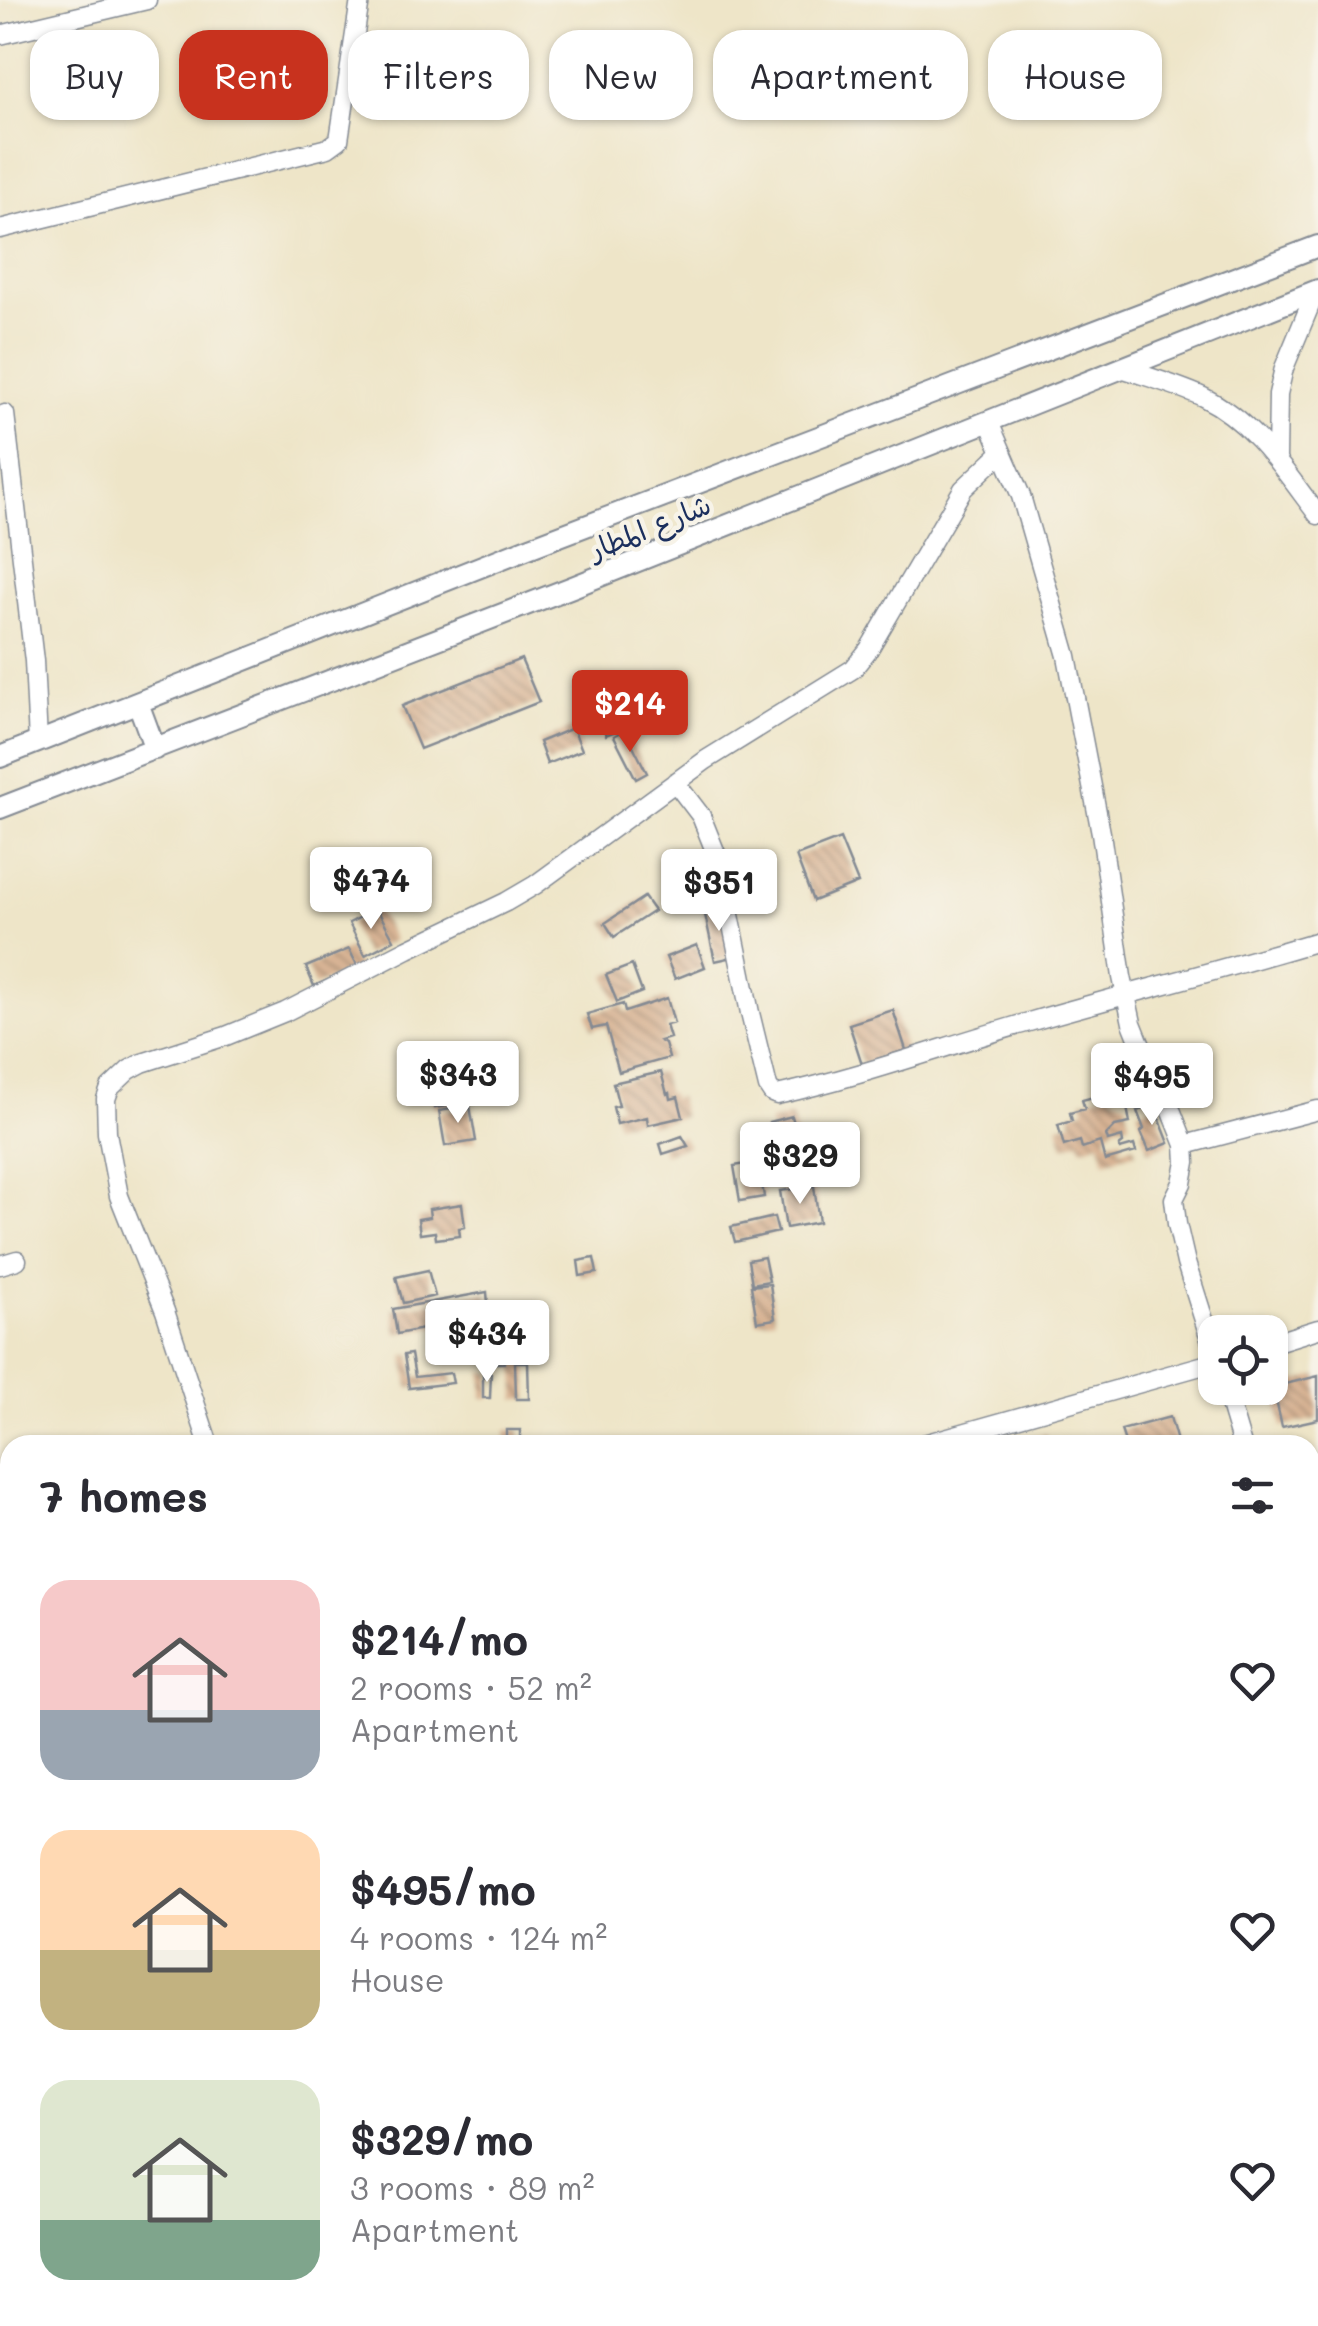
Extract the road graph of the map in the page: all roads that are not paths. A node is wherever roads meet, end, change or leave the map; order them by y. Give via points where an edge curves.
1 (146, 0) edge
2 (360, 0) edge
3 (0, 35) edge
4 (0, 229) edge
5 (1318, 246) edge
6 (1317, 291) edge
7 (1121, 368) junction
8 (5, 414) dead end
9 (989, 422) junction
10 (1002, 452) junction
11 (1277, 459) junction
12 (1318, 515) edge
13 (138, 703) junction
14 (38, 742) junction
15 (155, 750) junction
16 (0, 758) edge
17 (675, 782) junction
18 (0, 808) edge
19 (1318, 941) edge
20 (1126, 994) junction
21 (1318, 1110) edge
22 (1185, 1145) junction
23 (1202, 1315) edge
24 (1318, 1329) edge
25 (1288, 1338) edge
26 (1198, 1363) edge
27 (1230, 1405) edge
28 (206, 1435) edge
29 (954, 1435) edge
30 (1239, 1435) edge

1 - 3 street
2 - 4 street via 339,140 328,148
5 - 13 street, شارع المطار
6 - 7 street, شارع المطار
6 - 11 street via 1280,381
7 - 9 street, شارع المطار
7 - 11 street via 1204,398
8 - 14 street
9 - 10 street
9 - 15 street, شارع المطار
10 - 17 street via 963,489 862,660
10 - 20 street via 1067,656
11 - 12 street
13 - 14 street, شارع المطار
13 - 15 street
14 - 16 street, شارع المطار
15 - 18 street, شارع المطار
17 - 20 street via 701,816 719,860 772,1093 861,1075
17 - 28 street via 506,902 285,1012 142,1063 110,1088 107,1134 119,1196
19 - 20 street
20 - 22 street via 1155,1082
21 - 22 street
22 - 23 street via 1174,1199
24 - 25 street
26 - 29 street
27 - 30 street

